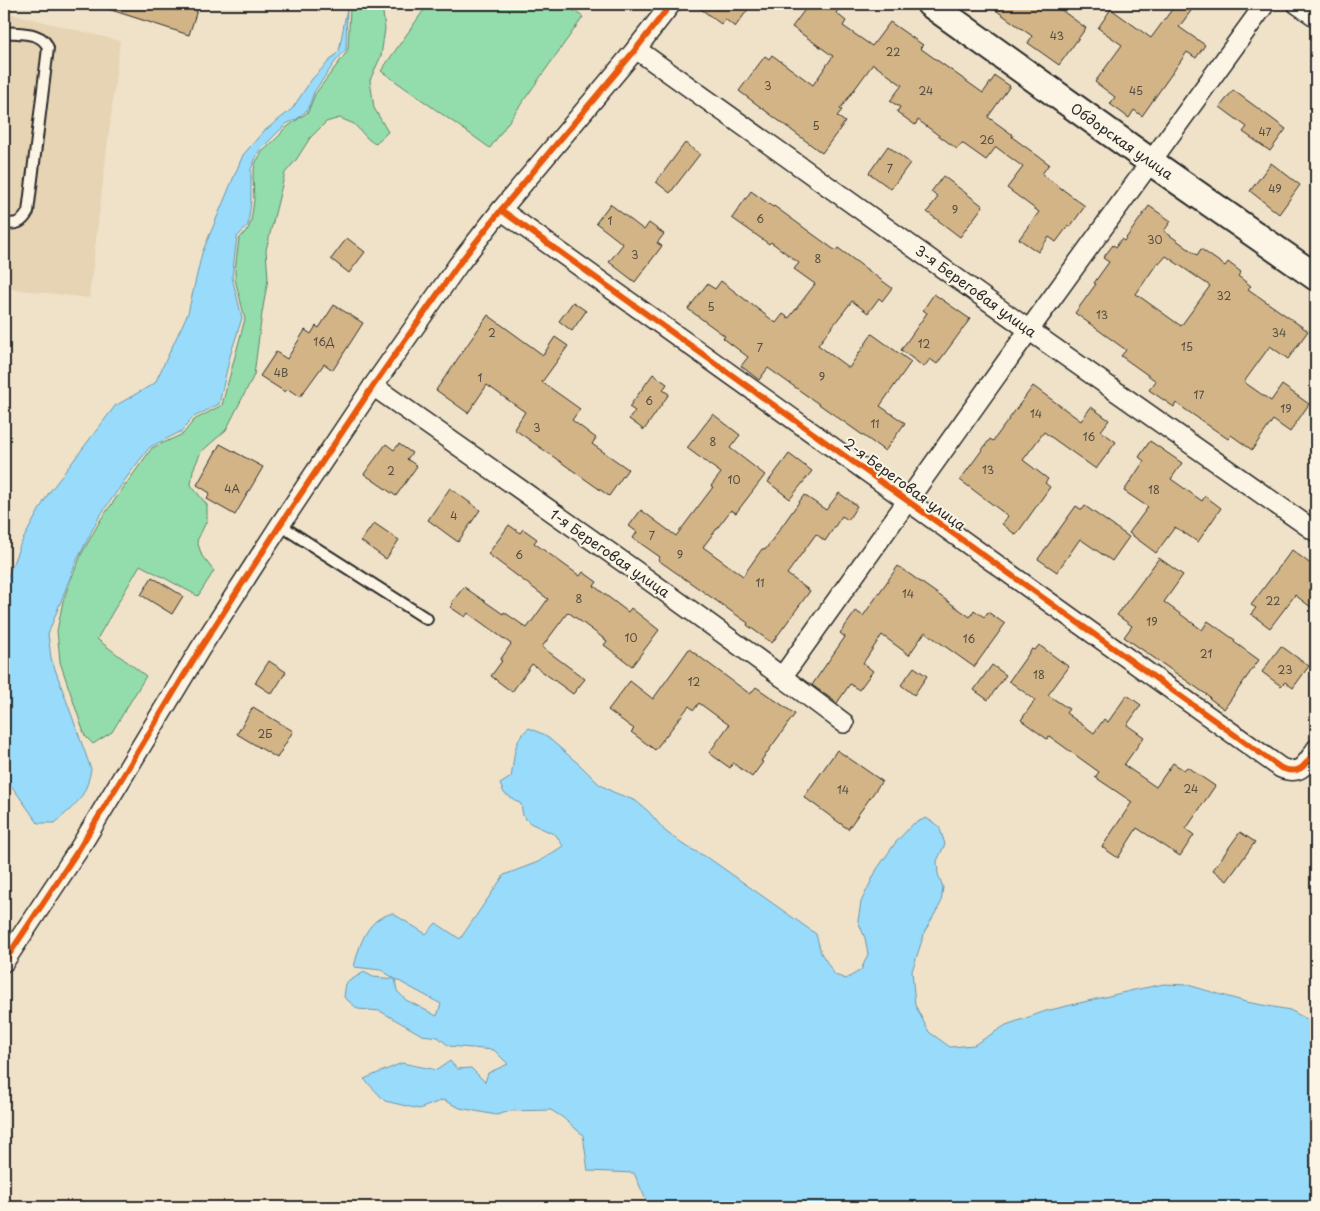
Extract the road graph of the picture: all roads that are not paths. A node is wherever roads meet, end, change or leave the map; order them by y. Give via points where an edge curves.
1 (671, 4) edge
2 (930, 4) edge
3 (1265, 4) edge
4 (1297, 4) edge
5 (1316, 17) edge
6 (4, 32) edge
7 (636, 49) junction
8 (1151, 162) junction
9 (502, 210) junction
10 (4, 223) edge
11 (1316, 277) edge
12 (1029, 330) junction
13 (373, 386) junction
14 (908, 501) junction
15 (280, 525) junction
16 (1316, 532) edge
17 (427, 619) dead end
18 (782, 677) junction
19 (844, 723) dead end
20 (1316, 749) edge
21 (4, 962) edge

1 - 7 street
2 - 8 street, Обдорская улица
3 - 8 street
4 - 5 street
6 - 10 lane via 37,36 46,42 48,48 28,212 19,222
7 - 9 street
7 - 12 street, 3-я Береговая улица
8 - 11 street, Обдорская улица
8 - 12 street
9 - 13 street via 458,265
9 - 14 street, 2-я Береговая улица
12 - 14 street
12 - 16 street, 3-я Береговая улица
13 - 15 street
13 - 18 street, 1-я Береговая улица
14 - 18 street
14 - 20 street, 2-я Береговая улица via 1281,768 1290,772 1297,770 1304,766
15 - 17 lane
15 - 21 street via 200,649 79,849
18 - 19 street, 1-я Береговая улица

